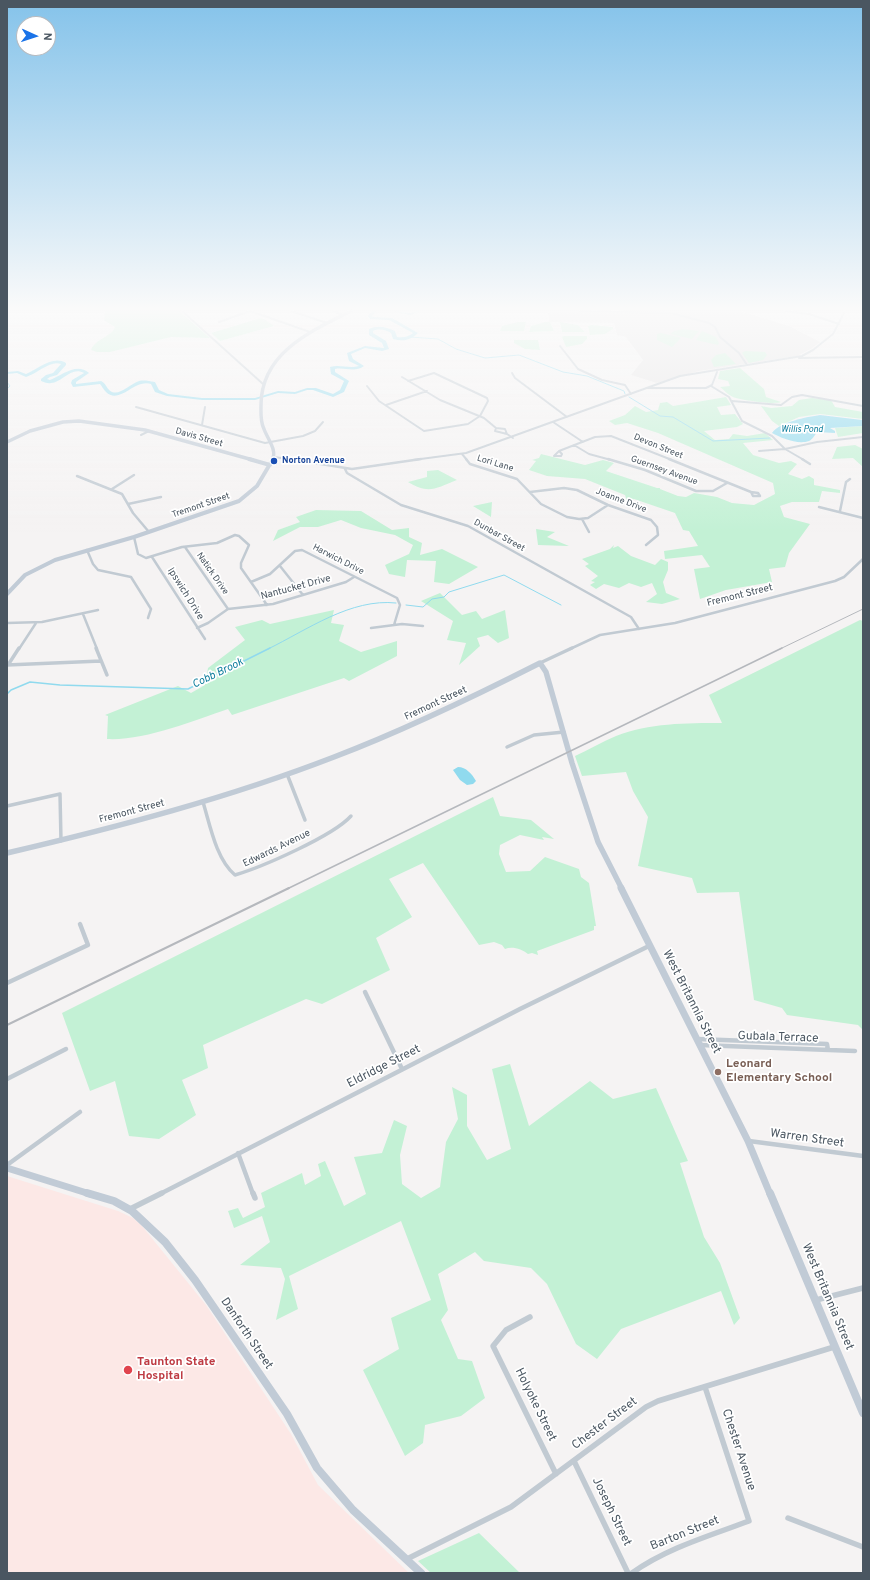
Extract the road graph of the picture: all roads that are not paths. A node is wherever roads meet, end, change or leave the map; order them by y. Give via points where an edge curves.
1 (263, 384) edge
2 (415, 385) edge
3 (457, 385) edge
4 (524, 385) edge
5 (624, 385) edge
6 (657, 385) edge
7 (367, 386) dead end
8 (711, 386) joint
9 (647, 388) junction
10 (427, 391) junction
11 (632, 394) junction
12 (732, 402) junction
13 (386, 405) junction
14 (863, 406) edge
15 (136, 407) dead end
16 (205, 408) dead end
17 (480, 416) junction
18 (567, 417) junction
19 (323, 422) dead end
20 (553, 422) junction
21 (202, 426) junction
22 (496, 428) junction
23 (149, 431) junction
24 (507, 434) junction
25 (141, 435) dead end
26 (863, 437) edge
27 (513, 438) junction
28 (7, 442) edge
29 (270, 442) junction
30 (583, 442) junction
31 (574, 445) junction
32 (785, 450) junction
33 (559, 451) dead end
34 (759, 451) dead end
35 (462, 454) junction
36 (274, 457) junction
37 (810, 464) dead end
38 (270, 465) junction
39 (345, 469) junction
40 (134, 475) dead end
41 (77, 476) dead end
42 (850, 479) dead end
43 (727, 483) junction
44 (112, 489) junction
45 (530, 492) junction
46 (751, 492) dead end
47 (161, 497) dead end
48 (128, 504) junction
49 (608, 505) junction
50 (819, 507) dead end
51 (840, 511) junction
52 (863, 518) edge
53 (582, 519) junction
54 (149, 532) junction
55 (589, 532) dead end
56 (134, 537) junction
57 (646, 545) dead end
58 (185, 547) junction
59 (87, 550) junction
60 (152, 557) junction
61 (863, 559) edge
62 (280, 566) junction
63 (354, 577) junction
64 (251, 582) junction
65 (7, 594) edge
66 (303, 595) junction
67 (267, 605) junction
68 (228, 609) junction
69 (98, 610) dead end
70 (83, 614) junction
71 (148, 618) dead end
72 (7, 623) edge
73 (36, 623) junction
74 (394, 625) junction
75 (423, 626) dead end
76 (197, 628) junction
77 (371, 628) dead end
78 (639, 629) junction
79 (204, 639) dead end
80 (101, 661) junction
81 (540, 663) junction
82 (8, 665) edge
83 (107, 675) dead end
84 (564, 732) junction
85 (506, 747) dead end
86 (287, 774) junction
87 (203, 802) junction
88 (7, 806) edge
89 (351, 816) dead end
90 (306, 820) dead end
91 (61, 841) junction
92 (7, 853) edge
93 (80, 924) dead end
94 (649, 946) junction
95 (7, 983) edge
96 (365, 992) dead end
97 (699, 1042) junction
98 (66, 1049) dead end
99 (828, 1050) junction
100 (855, 1051) dead end
101 (402, 1069) junction
102 (7, 1079) edge
103 (80, 1112) dead end
104 (748, 1141) junction
105 (238, 1152) junction
106 (863, 1156) edge
107 (7, 1167) edge
108 (255, 1198) dead end
109 (129, 1209) junction
110 (863, 1288) edge
111 (815, 1300) junction
112 (530, 1317) dead end
113 (835, 1346) junction
114 (705, 1387) junction
115 (863, 1413) edge
116 (574, 1461) junction
117 (556, 1474) junction
118 (788, 1518) dead end
119 (749, 1521) joint
120 (863, 1547) edge
121 (406, 1560) junction
122 (421, 1573) edge
123 (628, 1573) edge
124 (632, 1573) edge

1 - 29 street via 262,422
2 - 10 street
3 - 17 street via 488,400
4 - 18 street
5 - 11 street
6 - 9 street
7 - 13 street via 374,396
8 - 9 street via 698,389
8 - 12 street via 724,393
9 - 11 street
10 - 13 street
10 - 17 street via 442,401
11 - 18 street
12 - 14 street via 781,405 792,397 802,395
12 - 32 street via 742,421 772,436
13 - 17 street via 425,431 465,425
15 - 21 street
16 - 21 street
17 - 22 street
18 - 20 street
19 - 29 street via 313,432
20 - 27 street
20 - 30 street
21 - 29 street
22 - 24 street via 505,429
22 - 24 street via 497,433
23 - 25 street
23 - 28 street, Davis Street via 71,421 30,431
23 - 38 street, Davis Street
24 - 27 street
26 - 32 street via 817,442
27 - 35 street
29 - 36 street
30 - 31 street, Devon Street
30 - 43 street, Devon Street via 599,436 613,437
31 - 33 street, Devon Street
31 - 43 street, Guernsey Avenue via 590,454 647,470 696,491 713,491
32 - 34 street
32 - 37 street
35 - 39 street
35 - 45 street, Lori Lane via 470,464 517,479
36 - 38 street, Tremont Street
36 - 39 street
38 - 54 street, Tremont Street via 257,486 242,499
39 - 78 street, Dunbar Street via 347,473 396,502 468,526 631,617
40 - 44 street
41 - 44 street
42 - 51 street via 846,482
43 - 46 street, Devon Street
44 - 48 street via 124,495
45 - 49 street, Joanne Drive via 572,489
45 - 53 street, Lori Lane via 546,506 567,517
47 - 48 street
48 - 54 street
49 - 53 street via 594,515
49 - 57 street, Joanne Drive via 654,522 658,535
50 - 51 street
51 - 52 street
53 - 55 street
54 - 56 street, Tremont Street
56 - 59 street, Tremont Street
56 - 60 street via 138,555 144,558
58 - 60 street
58 - 64 street via 211,544 238,535 249,545 240,565
58 - 68 street, Natick Drive
59 - 65 street, Tremont Street via 36,569 23,577
59 - 71 street via 96,568 132,578 151,609
60 - 76 street, Ipswich Drive
61 - 78 street, Fremont Street via 844,577 835,581 675,623
62 - 63 street, Harwich Drive via 295,551 301,550
62 - 64 street, Harwich Drive via 270,574
62 - 66 street
63 - 66 street, Nantucket Drive via 346,582
63 - 74 street, Harwich Drive via 398,599 400,605
64 - 67 street
66 - 67 street, Nantucket Drive
67 - 68 street, Nantucket Drive
68 - 76 street, Nantucket Drive
69 - 70 street
70 - 73 street
70 - 80 street
72 - 73 street
73 - 82 street
74 - 75 street
74 - 77 street
76 - 79 street, Ipswich Drive
78 - 81 street, Fremont Street via 598,636
80 - 82 street
80 - 83 street
81 - 84 street, West Britannia Street via 546,672
81 - 86 street, Fremont Street via 448,710 358,748
84 - 85 street via 534,735
84 - 94 street, West Britannia Street via 598,842
86 - 87 street, Fremont Street
86 - 90 street
87 - 89 street, Edwards Avenue via 214,837 228,868 235,875 251,871 344,824
87 - 91 street, Fremont Street
88 - 91 street via 60,794
91 - 92 street, Fremont Street
93 - 95 street via 88,945
94 - 97 street, West Britannia Street
94 - 101 street, Eldridge Street
96 - 101 street
97 - 99 street, Gubala Terrace
97 - 99 street, Gubala Terrace via 827,1044
97 - 104 street, West Britannia Street
98 - 102 street
99 - 100 street, Gubala Terrace
101 - 105 street, Eldridge Street
103 - 107 street
104 - 106 street, Warren Street
104 - 111 street, West Britannia Street
105 - 108 street
105 - 109 street, Eldridge Street
107 - 109 street, Danforth Street via 109,1199
109 - 121 street, Danforth Street via 161,1238 206,1296 287,1414 312,1461 328,1482
110 - 111 street
111 - 113 street, West Britannia Street
112 - 117 street, Holyoke Street via 506,1330 493,1346
113 - 114 street, Chester Street
113 - 115 street, West Britannia Street
114 - 116 street, Chester Street via 664,1398 650,1405
114 - 119 street, Chester Avenue
116 - 117 street, Chester Street
116 - 123 street, Joseph Street
117 - 121 street, Chester Street via 505,1511
118 - 120 street
119 - 124 street, Barton Street via 650,1560
121 - 122 street, Danforth Street

